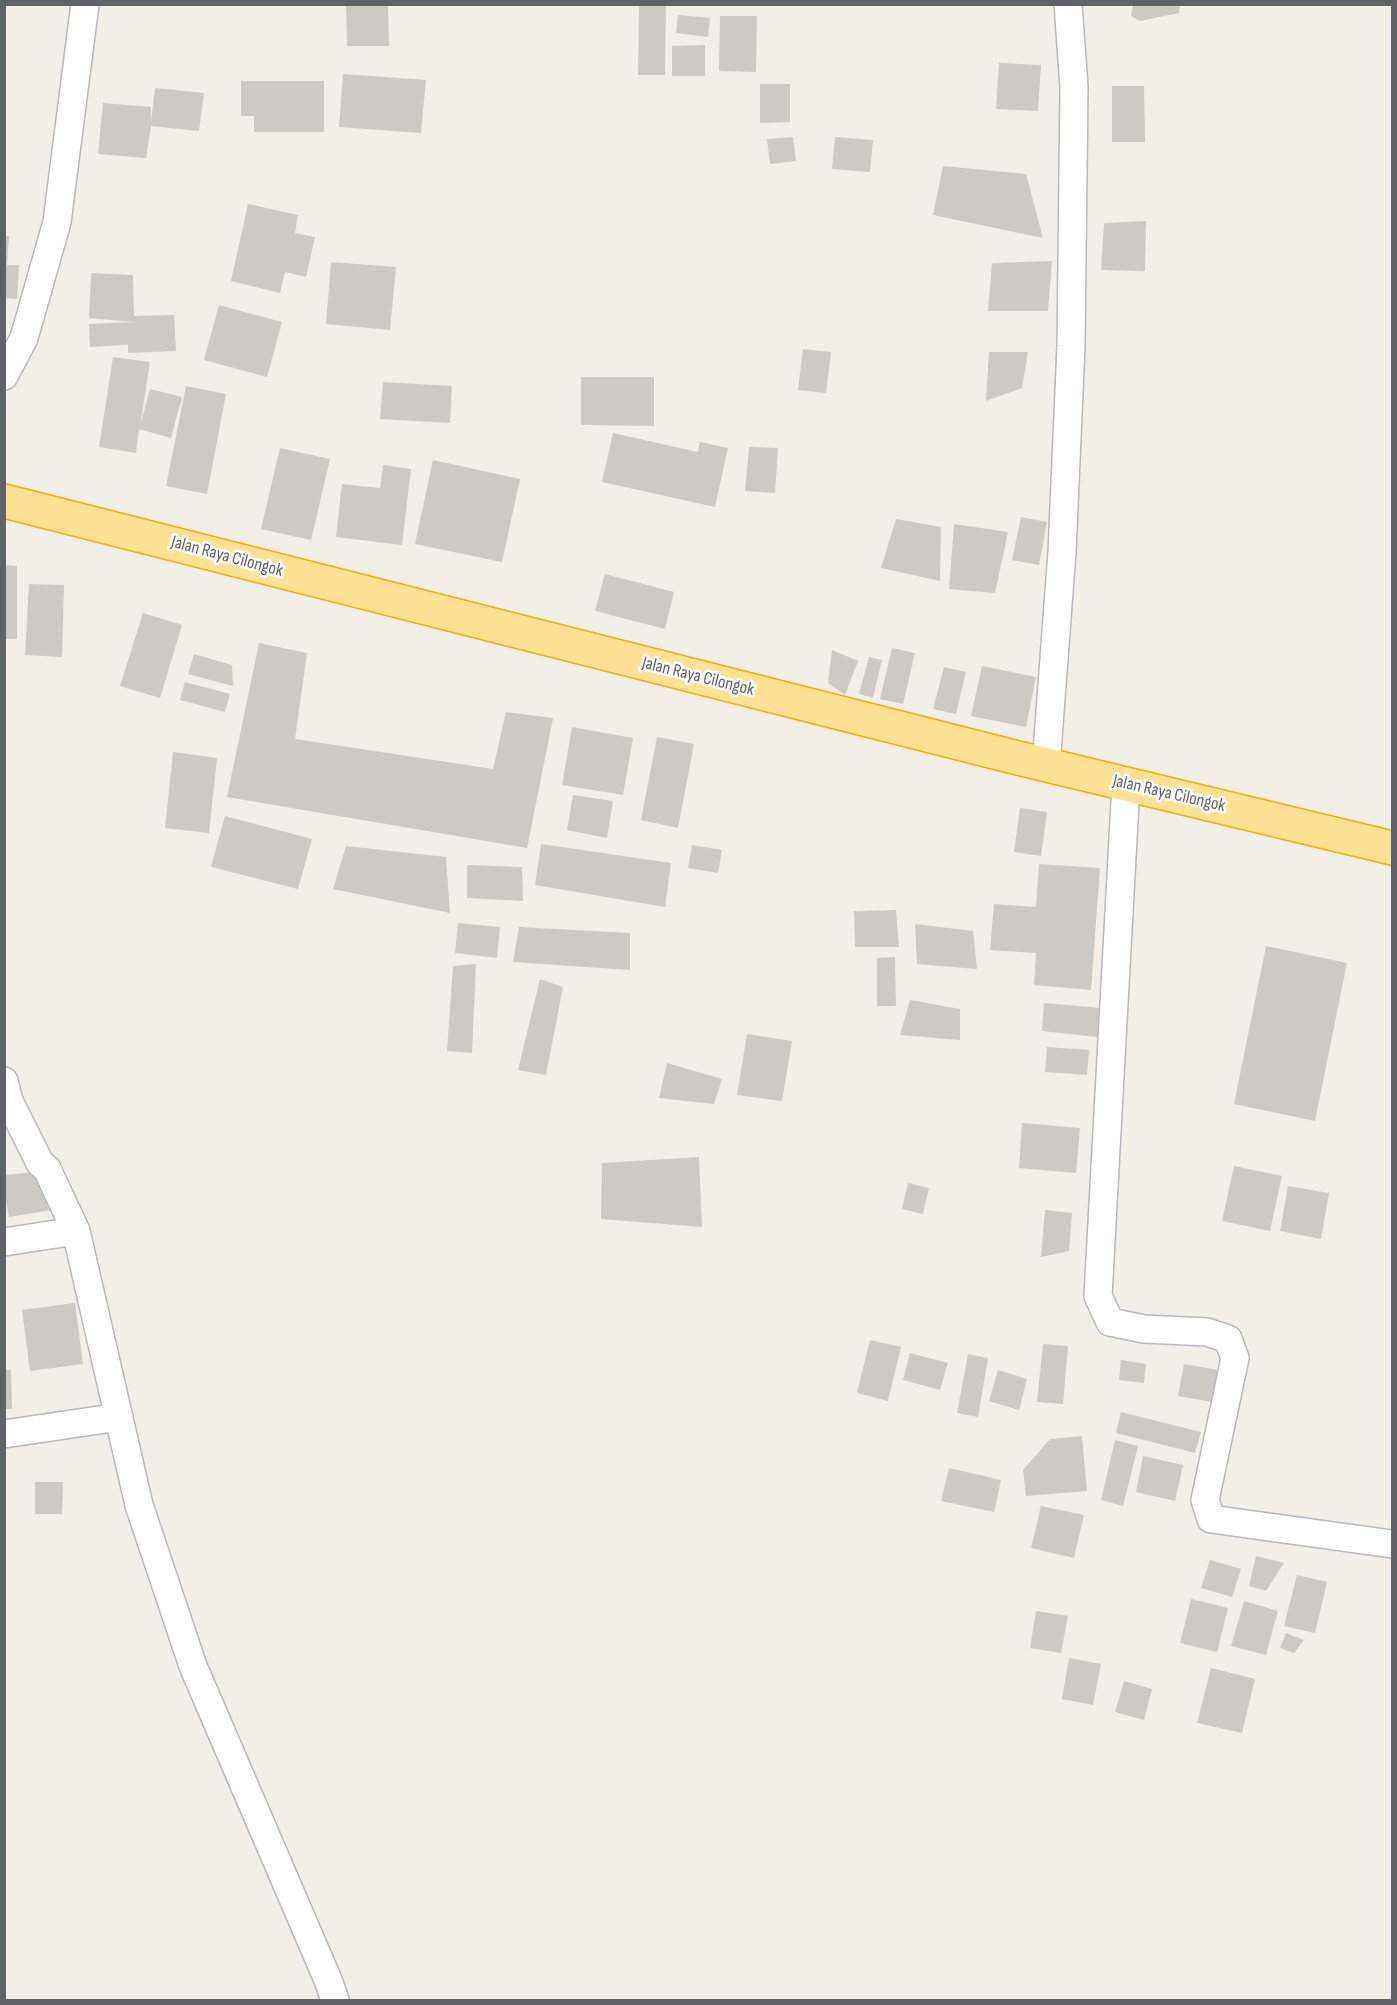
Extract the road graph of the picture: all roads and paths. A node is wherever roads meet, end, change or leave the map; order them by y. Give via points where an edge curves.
1 (85, 4) edge
2 (1068, 4) edge
3 (4, 376) edge
4 (4, 501) edge
5 (1046, 765) junction
6 (1126, 784) junction
7 (1392, 848) edge
8 (4, 1081) edge
9 (76, 1231) junction
10 (4, 1242) edge
11 (119, 1417) junction
12 (4, 1434) edge
13 (1392, 1544) edge
14 (335, 2001) edge

1 - 3 street via 57,222 24,338
2 - 5 street via 1074,87 1071,346 1062,552
4 - 5 highway, Jalan Raya Cilongok
5 - 6 highway, Jalan Raya Cilongok
6 - 7 highway, Jalan Raya Cilongok
6 - 13 street via 1098,1296 1110,1322 1144,1329 1207,1332 1228,1339 1235,1358 1205,1500 1211,1519
8 - 9 street via 9,1101 40,1163 47,1168
9 - 10 street
9 - 11 street
11 - 12 street
11 - 14 street via 139,1505 193,1666

